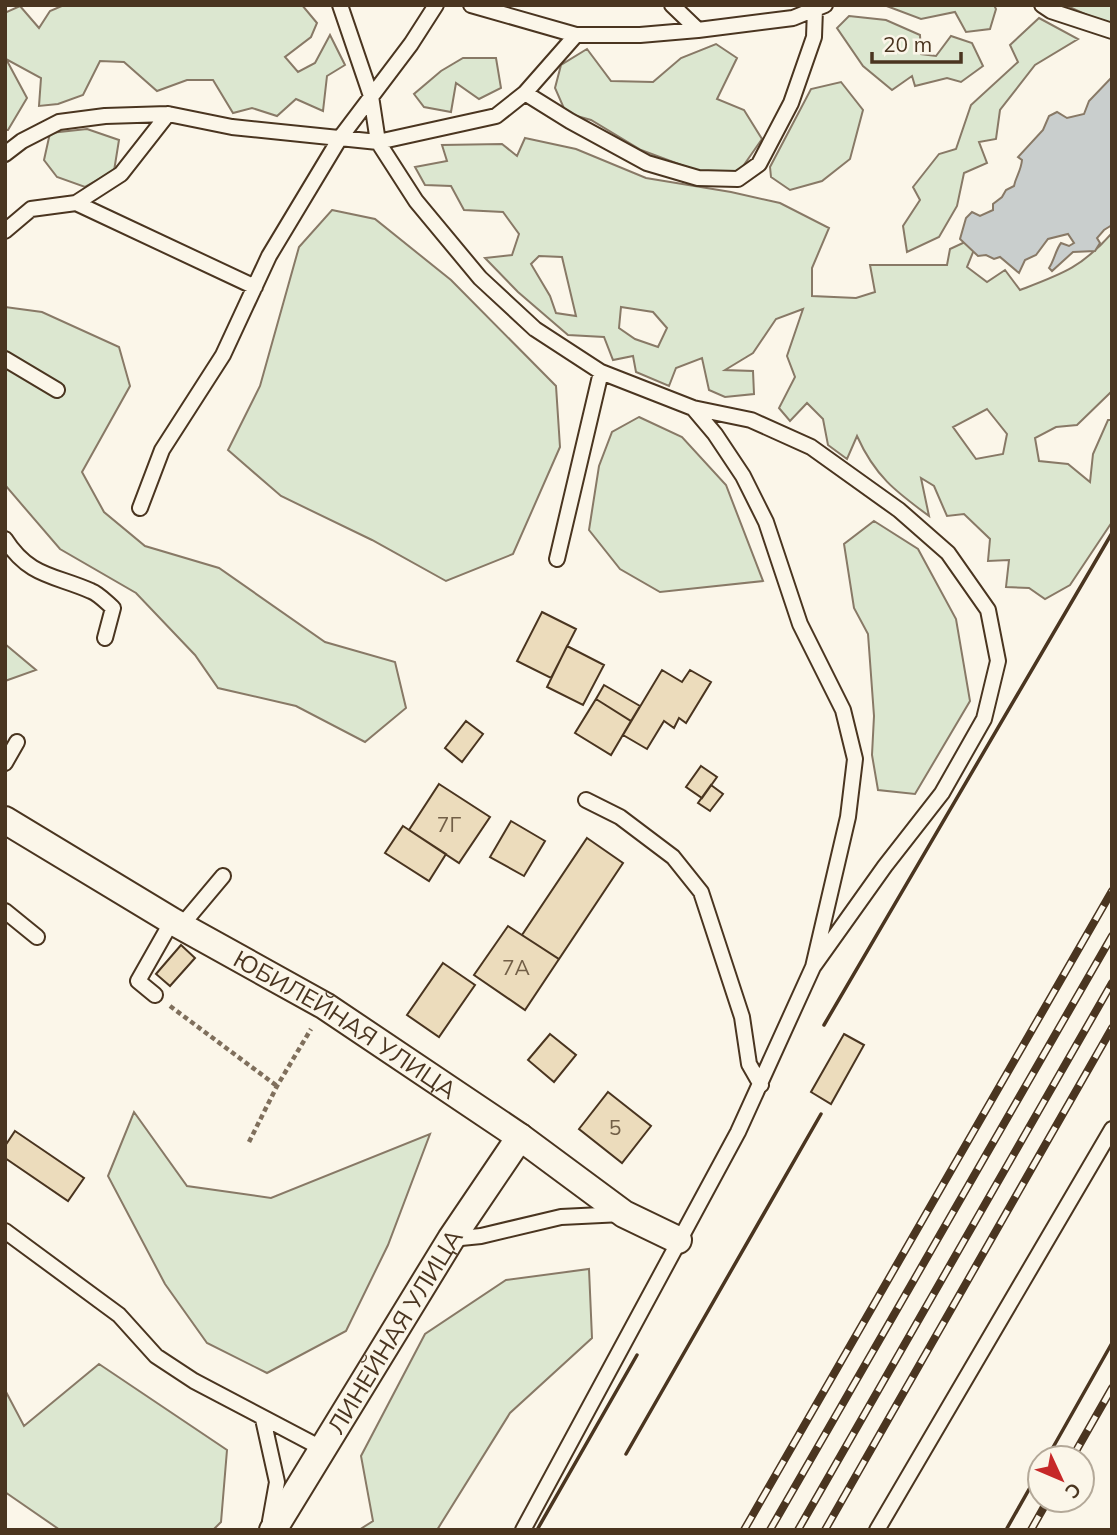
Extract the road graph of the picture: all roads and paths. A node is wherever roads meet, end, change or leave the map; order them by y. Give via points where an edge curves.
1 (340, 5) edge
2 (436, 5) edge
3 (471, 5) edge
4 (672, 5) edge
5 (1042, 5) edge
6 (820, 7) edge
7 (698, 30) junction
8 (1112, 32) edge
9 (576, 35) junction
10 (525, 93) junction
11 (372, 96) junction
12 (168, 114) junction
13 (340, 138) junction
14 (378, 142) junction
15 (5, 154) edge
16 (76, 203) junction
17 (5, 231) edge
18 (255, 287) junction
19 (5, 359) edge
20 (601, 372) junction
21 (57, 390) dead end
22 (693, 408) junction
23 (140, 508) dead end
24 (5, 539) edge
25 (557, 559) dead end
26 (105, 638) dead end
27 (17, 742) dead end
28 (5, 763) edge
29 (586, 800) dead end
30 (5, 820) edge
31 (223, 876) dead end
32 (5, 911) edge
33 (176, 923) junction
34 (37, 937) dead end
35 (813, 967) junction
36 (155, 995) joint
37 (325, 1006) junction
38 (761, 1085) junction
39 (277, 1086) junction
40 (1112, 1129) edge
41 (520, 1137) junction
42 (249, 1142) dead end
43 (624, 1214) junction
44 (5, 1231) edge
45 (451, 1239) junction
46 (678, 1240) junction
47 (263, 1419) junction
48 (323, 1449) junction
49 (270, 1530) edge
50 (523, 1530) edge
51 (877, 1530) edge

1 - 11 lane
2 - 11 lane
3 - 9 lane
4 - 7 lane
5 - 8 lane
6 - 7 lane via 793,19
6 - 10 lane via 791,103 759,164 738,179 698,178 647,163
7 - 9 lane
9 - 10 lane
10 - 14 lane via 496,116
11 - 13 lane
11 - 14 lane
12 - 13 lane via 232,127
12 - 15 lane via 58,122
12 - 16 lane via 121,174
13 - 14 lane
13 - 18 lane
14 - 20 lane via 416,201 480,278 535,328
16 - 17 lane via 31,209
16 - 18 lane
18 - 23 lane via 223,355 162,450
19 - 21 lane
20 - 22 lane
20 - 25 lane
22 - 35 lane via 743,476 766,522 800,624 843,710 855,760 848,817
22 - 35 lane via 751,420 811,447 899,510 948,553 988,610 998,661 984,719 942,793
24 - 26 lane via 13,552 40,573 94,592 113,608
27 - 28 lane
29 - 38 lane via 620,817 673,857 701,892 742,1017 749,1064
30 - 33 street, ЮБИЛЕЙНАЯ УЛИЦА
31 - 33 lane
32 - 34 lane
33 - 36 lane via 138,981
33 - 37 street, ЮБИЛЕЙНАЯ УЛИЦА
35 - 38 lane
36 - 39 path
37 - 39 path
37 - 41 street, ЮБИЛЕЙНАЯ УЛИЦА
38 - 46 lane
39 - 42 path
40 - 51 lane
41 - 43 street, ЮБИЛЕЙНАЯ УЛИЦА
41 - 45 street, ЛИНЕЙНАЯ УЛИЦА
43 - 45 lane via 561,1217
43 - 46 street, ЮБИЛЕЙНАЯ УЛИЦА
44 - 47 lane via 119,1315 156,1356
45 - 48 street, ЛИНЕЙНАЯ УЛИЦА
46 - 50 lane
47 - 48 lane
47 - 49 lane via 277,1482
48 - 49 street, ЛИНЕЙНАЯ УЛИЦА

